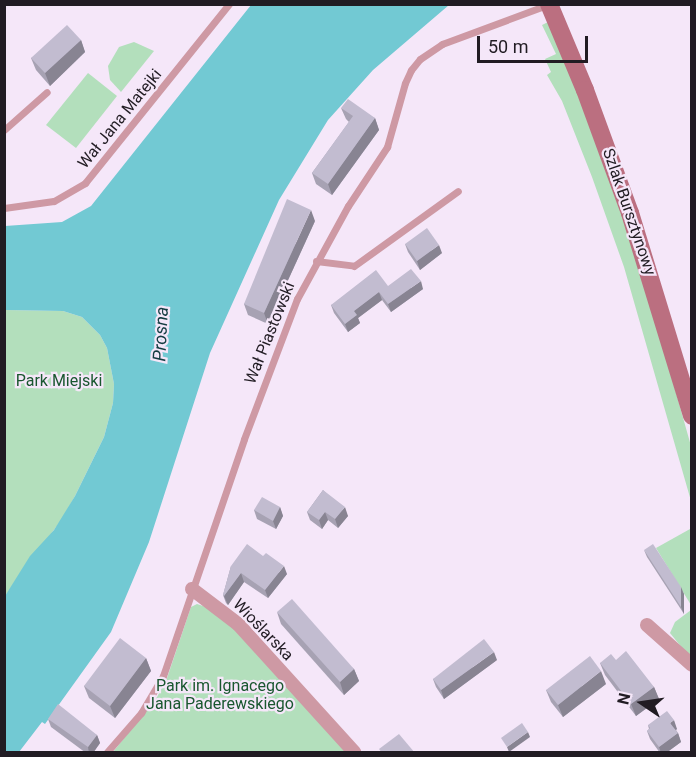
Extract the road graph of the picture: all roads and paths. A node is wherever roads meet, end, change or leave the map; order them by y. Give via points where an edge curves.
1 (229, 4) edge
2 (550, 7) edge
3 (48, 92) dead end
4 (4, 130) edge
5 (458, 191) dead end
6 (4, 208) edge
7 (316, 261) junction
8 (692, 416) edge
9 (192, 589) junction
10 (647, 625) dead end
11 (692, 665) edge
12 (107, 753) edge
13 (354, 753) edge

1 - 6 lane, Wał Jana Matejki via 85,183 54,201
2 - 7 lane, Wał Piastowski via 456,38 420,59 405,83 387,147
2 - 8 main road, Szlak Bursztynowy via 608,149
3 - 4 lane
5 - 7 lane via 354,266
7 - 9 lane, Wał Piastowski via 297,298
9 - 12 lane, Wał Piastowski via 153,694
9 - 13 street, Wioślarska via 238,624
10 - 11 street

